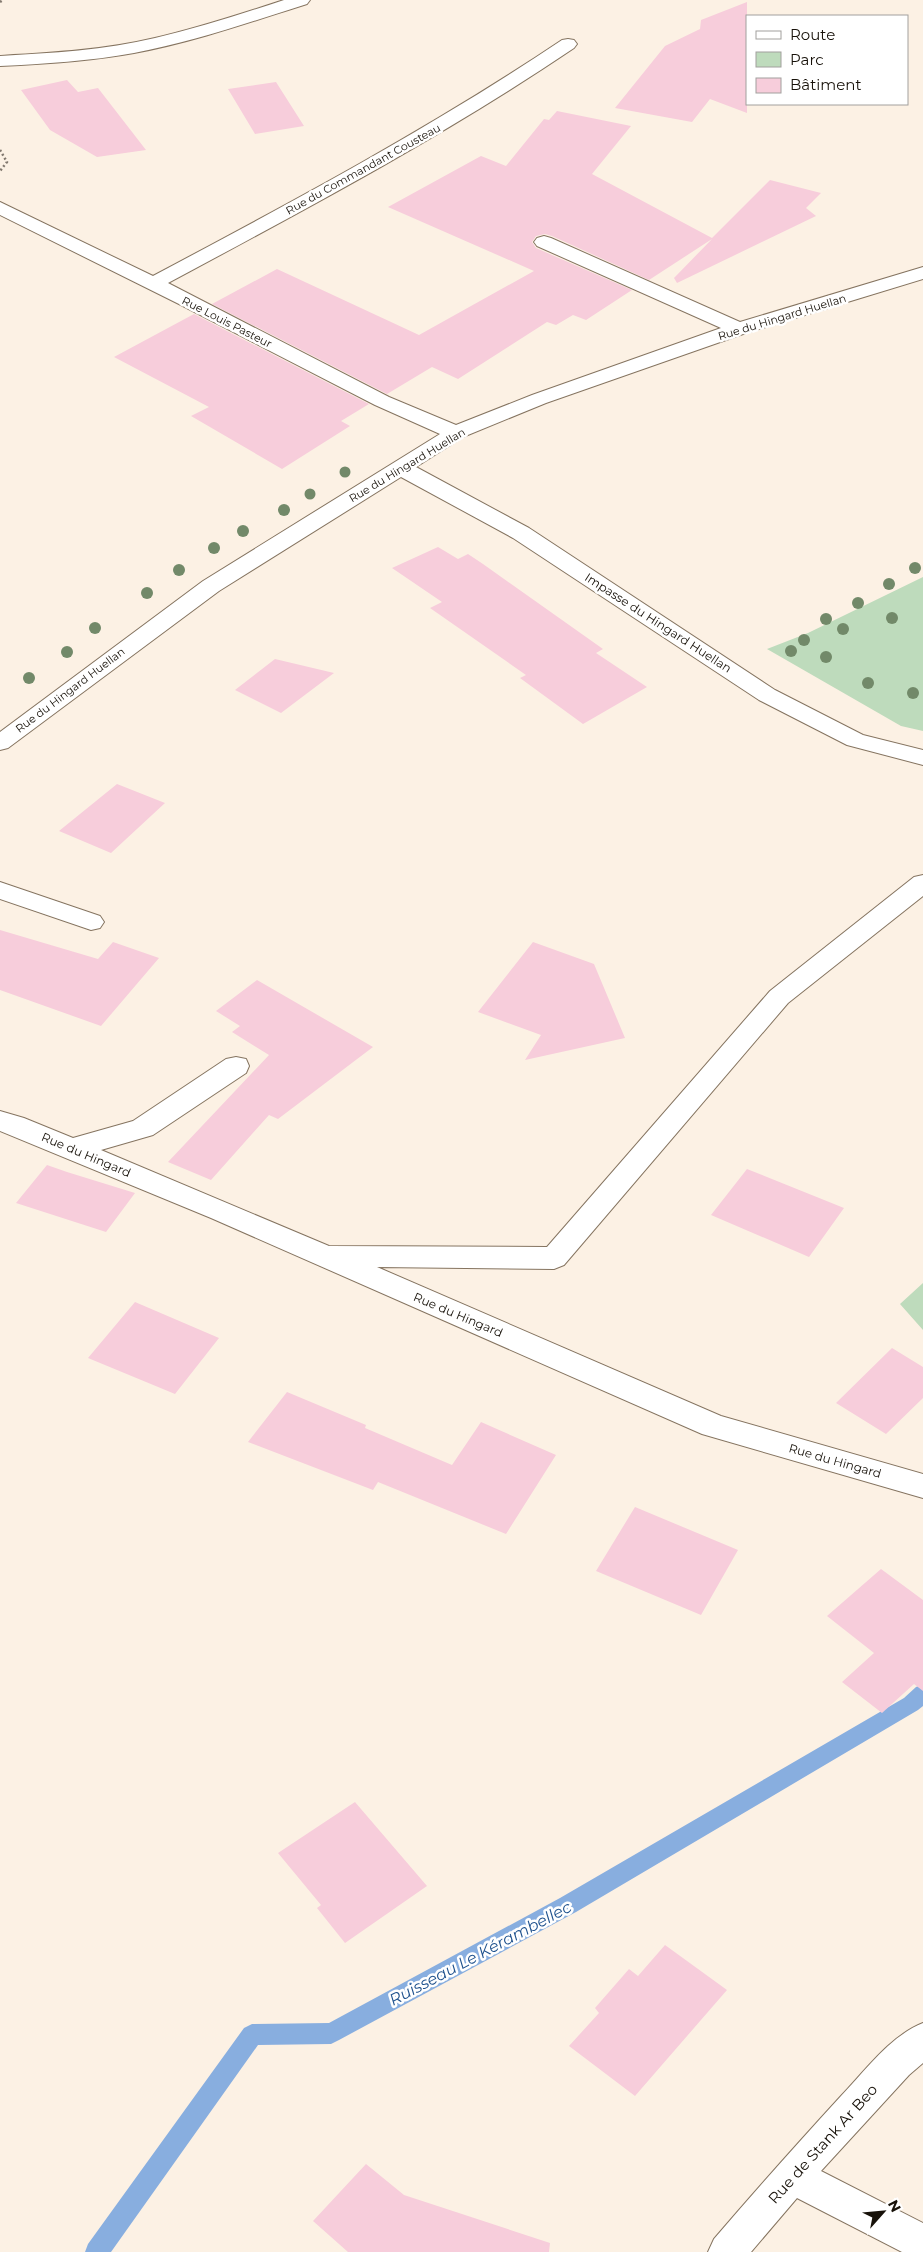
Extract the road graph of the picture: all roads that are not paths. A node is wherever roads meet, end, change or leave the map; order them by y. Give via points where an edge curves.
1 (301, 0) edge
2 (568, 44) dead end
3 (0, 61) edge
4 (0, 208) edge
5 (544, 242) dead end
6 (923, 274) edge
7 (902, 280) junction
8 (152, 284) junction
9 (923, 293) edge
10 (739, 329) junction
11 (456, 433) junction
12 (401, 468) junction
13 (0, 743) edge
14 (923, 758) edge
15 (923, 883) edge
16 (0, 890) edge
17 (91, 922) dead end
18 (236, 1066) dead end
19 (0, 1121) edge
20 (70, 1149) junction
21 (321, 1255) junction
22 (923, 1486) edge
23 (923, 2040) edge
24 (792, 2176) junction
25 (923, 2243) edge
26 (727, 2252) edge

1 - 3 street via 145,45 77,56
2 - 8 street, Rue du Commandant Cousteau via 510,84 383,159
4 - 8 street, Rue Louis Pasteur
5 - 10 street
6 - 7 street, Rue du Hingard Huellan
7 - 9 street
7 - 10 street, Rue du Hingard Huellan
8 - 11 street, Rue Louis Pasteur via 382,401
10 - 11 street, Rue du Hingard Huellan via 539,398
11 - 12 street, Rue du Hingard Huellan
12 - 13 street, Rue du Hingard Huellan via 211,586
12 - 14 street, Impasse du Hingard Huellan via 521,533 767,695 855,740
15 - 21 street via 779,997 554,1258
16 - 17 street
18 - 20 street via 143,1128
19 - 20 street, Rue du Hingard
20 - 21 street, Rue du Hingard
21 - 22 street, Rue du Hingard via 713,1426
23 - 24 street, Rue de Stank Ar Beo via 896,2064
24 - 25 street
24 - 26 street, Rue de Stank Ar Beo

